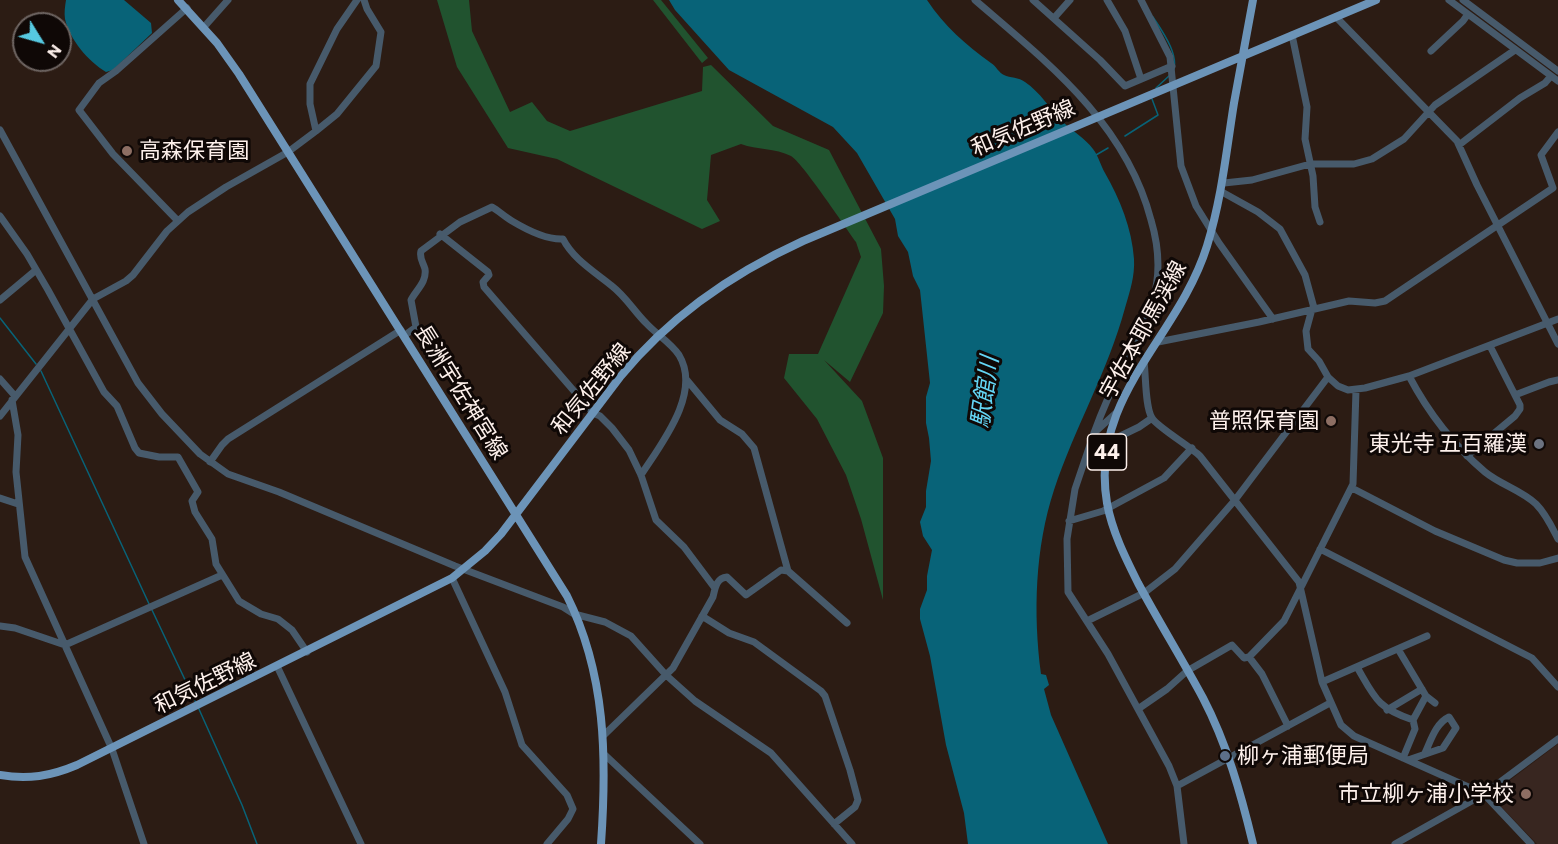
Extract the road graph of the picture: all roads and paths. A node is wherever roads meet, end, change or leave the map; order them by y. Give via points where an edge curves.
1 (178, 0) edge
2 (228, 0) edge
3 (357, 0) edge
4 (364, 0) edge
5 (975, 0) edge
6 (1033, 0) edge
7 (1070, 0) edge
8 (1107, 0) edge
9 (1142, 0) edge
10 (1252, 0) edge
11 (1376, 0) edge
12 (1449, 0) edge
13 (1463, 0) edge
14 (187, 8) junction
15 (1468, 14) junction
16 (1336, 17) junction
17 (1054, 18) junction
18 (204, 27) junction
19 (1292, 35) junction
20 (1515, 50) junction
21 (1431, 51) dead end
22 (1243, 56) junction
23 (1172, 66) junction
24 (1558, 71) edge
25 (1551, 76) junction
26 (1141, 79) junction
27 (1558, 81) edge
28 (1174, 85) junction
29 (1429, 111) junction
30 (1097, 117) junction
31 (316, 131) junction
32 (1558, 132) edge
33 (1, 133) edge
34 (1459, 145) junction
35 (288, 152) junction
36 (1310, 164) junction
37 (1223, 187) junction
38 (0, 216) edge
39 (178, 221) junction
40 (1320, 222) dead end
41 (1497, 224) junction
42 (1211, 232) junction
43 (441, 234) junction
44 (36, 270) junction
45 (93, 299) junction
46 (0, 300) edge
47 (1313, 308) junction
48 (1273, 319) junction
49 (1558, 319) edge
50 (1548, 323) junction
51 (69, 328) junction
52 (403, 333) junction
53 (658, 336) junction
54 (1158, 342) junction
55 (1558, 344) edge
56 (1490, 346) junction
57 (1144, 362) junction
58 (1409, 376) junction
59 (1328, 377) junction
60 (0, 379) edge
61 (686, 379) junction
62 (1558, 380) edge
63 (1356, 390) junction
64 (1515, 395) junction
65 (13, 398) junction
66 (1117, 412) junction
67 (593, 413) junction
68 (0, 416) edge
69 (1152, 418) junction
70 (1094, 433) junction
71 (1108, 442) junction
72 (1192, 448) junction
73 (1467, 456) junction
74 (210, 462) junction
75 (641, 475) junction
76 (1352, 488) junction
77 (0, 498) edge
78 (1236, 500) junction
79 (18, 504) junction
80 (1108, 509) junction
81 (516, 514) junction
82 (1069, 521) junction
83 (1558, 539) edge
84 (1320, 549) junction
85 (1558, 558) edge
86 (464, 570) junction
87 (788, 571) junction
88 (222, 575) junction
89 (452, 578) junction
90 (1301, 586) junction
91 (714, 587) junction
92 (1144, 593) junction
93 (574, 614) junction
94 (702, 616) junction
95 (1087, 621) junction
96 (847, 623) dead end
97 (0, 626) edge
98 (1427, 636) dead end
99 (64, 645) junction
100 (1398, 649) junction
101 (307, 652) junction
102 (1249, 657) junction
103 (277, 666) junction
104 (1357, 667) junction
105 (1187, 671) junction
106 (666, 675) junction
107 (1322, 682) junction
108 (1558, 687) edge
109 (1424, 693) junction
110 (1330, 703) junction
111 (1435, 703) dead end
112 (1138, 709) junction
113 (1387, 710) junction
114 (1413, 720) junction
115 (1288, 726) junction
116 (603, 736) junction
117 (1558, 739) edge
118 (112, 749) junction
119 (1425, 753) junction
120 (605, 755) junction
121 (1229, 757) junction
122 (1405, 759) junction
123 (0, 775) edge
124 (1177, 786) junction
125 (1484, 794) junction
126 (834, 824) junction
127 (144, 844) edge
128 (361, 844) edge
129 (548, 844) edge
130 (601, 844) edge
131 (700, 844) edge
132 (852, 844) edge
133 (1184, 844) edge
134 (1252, 844) edge
135 (1395, 844) edge
136 (1531, 844) edge

1 - 14 main road, 長洲宇佐神宮線
2 - 18 street
3 - 31 street via 337,29 310,84
4 - 31 street via 381,32 376,66 337,114
5 - 30 street via 1049,64
6 - 17 street
7 - 17 street
8 - 26 street via 1125,31
9 - 23 street
10 - 22 main road, 宇佐本耶馬渓線 / 44
11 - 16 main road
12 - 15 street
13 - 24 street
14 - 18 main road, 長洲宇佐神宮線
14 - 39 street via 99,83 80,110 113,154
15 - 20 street
15 - 21 street
16 - 19 main road
16 - 29 street
17 - 26 street via 1125,86
18 - 35 main road, 長洲宇佐神宮線 via 228,57
19 - 22 main road
19 - 36 street via 1307,106 1305,140
20 - 25 street
20 - 29 street
22 - 28 main road, 和気佐野線
22 - 37 main road, 宇佐本耶馬渓線 / 44
23 - 26 street
23 - 28 street
25 - 27 street
25 - 34 street
28 - 30 main road, 和気佐野線
28 - 42 street via 1181,166
29 - 34 street
29 - 36 street via 1399,144 1372,159 1354,164
30 - 53 main road, 和気佐野線 via 794,245 747,269 691,307
30 - 70 street via 1127,157 1140,184 1154,229 1159,266 1148,316
31 - 35 street
32 - 41 street via 1541,155 1552,188
33 - 45 street
34 - 41 street
35 - 39 street via 226,187
35 - 52 main road, 長洲宇佐神宮線
36 - 37 street
36 - 40 street
37 - 42 main road, 宇佐本耶馬渓線 / 44
37 - 47 street via 1280,229 1305,275
38 - 44 street
39 - 45 street via 133,275
41 - 47 street via 1385,301 1349,301
41 - 50 street
42 - 48 street
42 - 54 main road, 宇佐本耶馬渓線 / 44 via 1197,274
43 - 52 street via 421,251 425,275 411,300 416,327
43 - 53 street via 492,207 552,240 563,239 572,253 621,293
43 - 67 street via 488,272 484,287
44 - 46 street
44 - 51 street
45 - 51 street
45 - 74 street via 138,383 162,414
47 - 48 street
47 - 59 street via 1306,332 1307,346
48 - 54 street
49 - 50 street
50 - 55 street
50 - 56 street
51 - 65 street
51 - 88 street via 104,392 117,406 135,448 143,455 178,456 198,492 192,501 193,508 212,539 214,560
52 - 74 street via 228,439
52 - 81 main road, 長洲宇佐神宮線
53 - 61 street via 678,353
53 - 67 main road, 和気佐野線 via 626,369
54 - 57 main road, 宇佐本耶馬渓線 / 44
56 - 58 street
56 - 64 street
57 - 66 main road, 宇佐本耶馬渓線 / 44
57 - 69 street
58 - 63 street
58 - 73 street via 1438,424
59 - 63 street via 1338,386
59 - 78 street
60 - 65 street
61 - 75 street via 673,425
61 - 87 street via 720,420 747,438 754,448
62 - 64 street
63 - 76 street
64 - 73 street via 1520,405 1518,412
65 - 68 street
65 - 79 street via 18,435
66 - 70 street
66 - 71 main road, 宇佐本耶馬渓線 / 44
67 - 75 street via 606,421 624,442
67 - 81 main road, 和気佐野線
69 - 71 street
69 - 72 street
70 - 82 street
71 - 80 main road, 宇佐本耶馬渓線 / 44
72 - 78 street
72 - 80 street via 1164,478
73 - 83 street via 1535,504
74 - 86 street via 228,474
75 - 91 street via 656,520 684,547
76 - 84 street
76 - 85 street via 1429,529 1504,560 1540,563
77 - 79 street
78 - 90 street
78 - 92 street via 1175,569
79 - 99 street via 25,557
80 - 82 street
80 - 92 main road, 宇佐本耶馬渓線 / 44 via 1117,538
81 - 86 main road, 和気佐野線
81 - 93 main road, 長洲宇佐神宮線
82 - 95 street via 1068,592
84 - 90 street
84 - 108 street via 1532,658
86 - 89 main road, 和気佐野線
86 - 93 street
87 - 91 street via 781,570 746,596 727,577
87 - 96 street
88 - 99 street
88 - 101 street via 239,601 278,619 292,630
89 - 101 main road, 和気佐野線
89 - 129 street via 505,692 522,745 567,795 573,808
90 - 102 street via 1284,621
90 - 107 street
91 - 94 street
92 - 95 street
92 - 105 main road, 宇佐本耶馬渓線 / 44
93 - 106 street via 626,632
93 - 116 main road, 長洲宇佐神宮線 via 593,668
94 - 106 street via 680,658
94 - 126 street via 729,633 754,642 825,696 858,800
95 - 112 street
97 - 99 street via 15,627
98 - 100 street
99 - 118 street
100 - 104 street
100 - 109 street
101 - 103 main road, 和気佐野線
102 - 105 street via 1244,658 1232,645
102 - 115 street
103 - 118 main road, 和気佐野線
103 - 128 street
104 - 107 street
104 - 113 street
105 - 112 street
105 - 121 main road, 宇佐本耶馬渓線 / 44
106 - 116 street
106 - 126 street via 695,701 771,753
107 - 110 street
109 - 111 street
109 - 113 street
109 - 114 street
110 - 115 street
110 - 122 street via 1349,734
112 - 124 street
113 - 114 street
114 - 122 street via 1415,729
115 - 121 street
116 - 120 main road, 長洲宇佐神宮線
117 - 125 street
118 - 123 main road, 和気佐野線 via 49,776
118 - 127 street
119 - 119 street via 1443,748 1448,741 1456,728 1449,717 1436,728
119 - 122 street
120 - 130 main road, 長洲宇佐神宮線
120 - 131 street
121 - 124 street
121 - 134 main road, 宇佐本耶馬渓線 / 44
122 - 125 street
124 - 133 street
125 - 135 street
125 - 136 street
126 - 132 street

